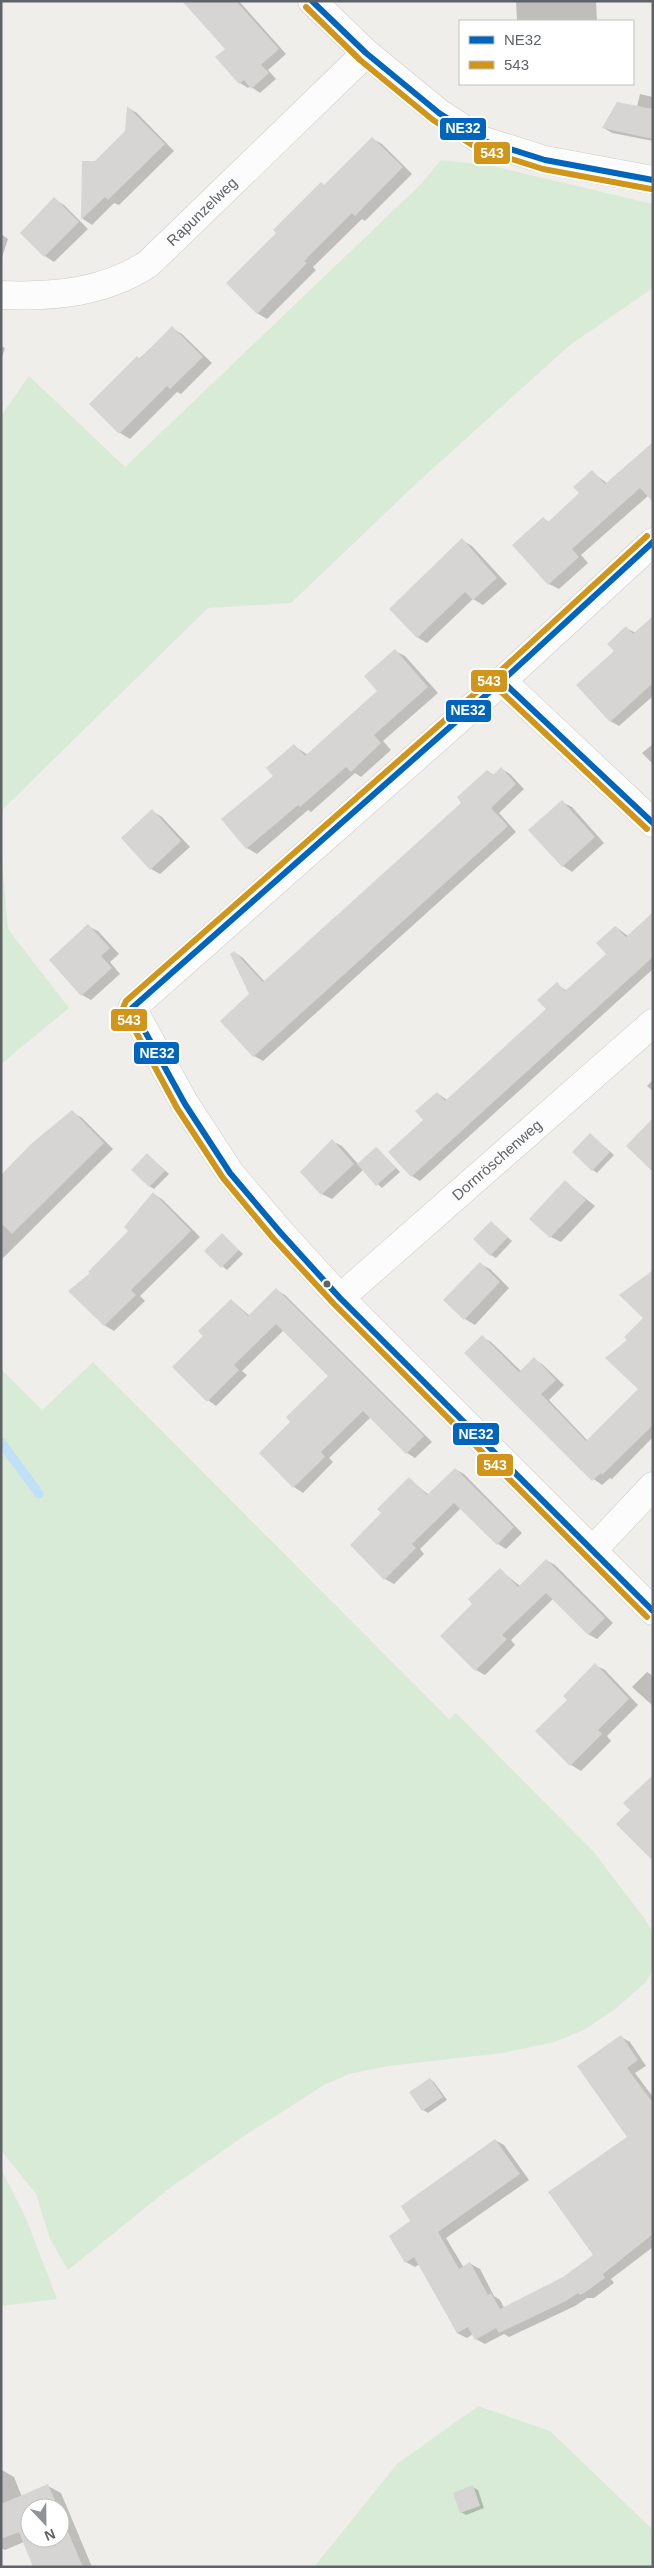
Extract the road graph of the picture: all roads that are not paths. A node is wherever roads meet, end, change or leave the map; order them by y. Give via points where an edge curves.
1 (312, 1) edge
2 (366, 53) junction
3 (653, 180) edge
4 (1, 295) edge
5 (653, 542) edge
6 (502, 681) junction
7 (653, 823) edge
8 (653, 1023) edge
9 (340, 1298) junction
10 (653, 1486) edge
11 (592, 1551) junction
12 (653, 1611) edge

1 - 2 street
2 - 3 street via 439,112 481,140 545,160
2 - 4 street, Rapunzelweg via 148,264 130,276 101,287 44,295
5 - 6 street
6 - 7 street
6 - 9 street via 132,1008 185,1104 230,1173
8 - 9 street, Dornröschenweg
9 - 11 street
10 - 11 street
11 - 12 street

